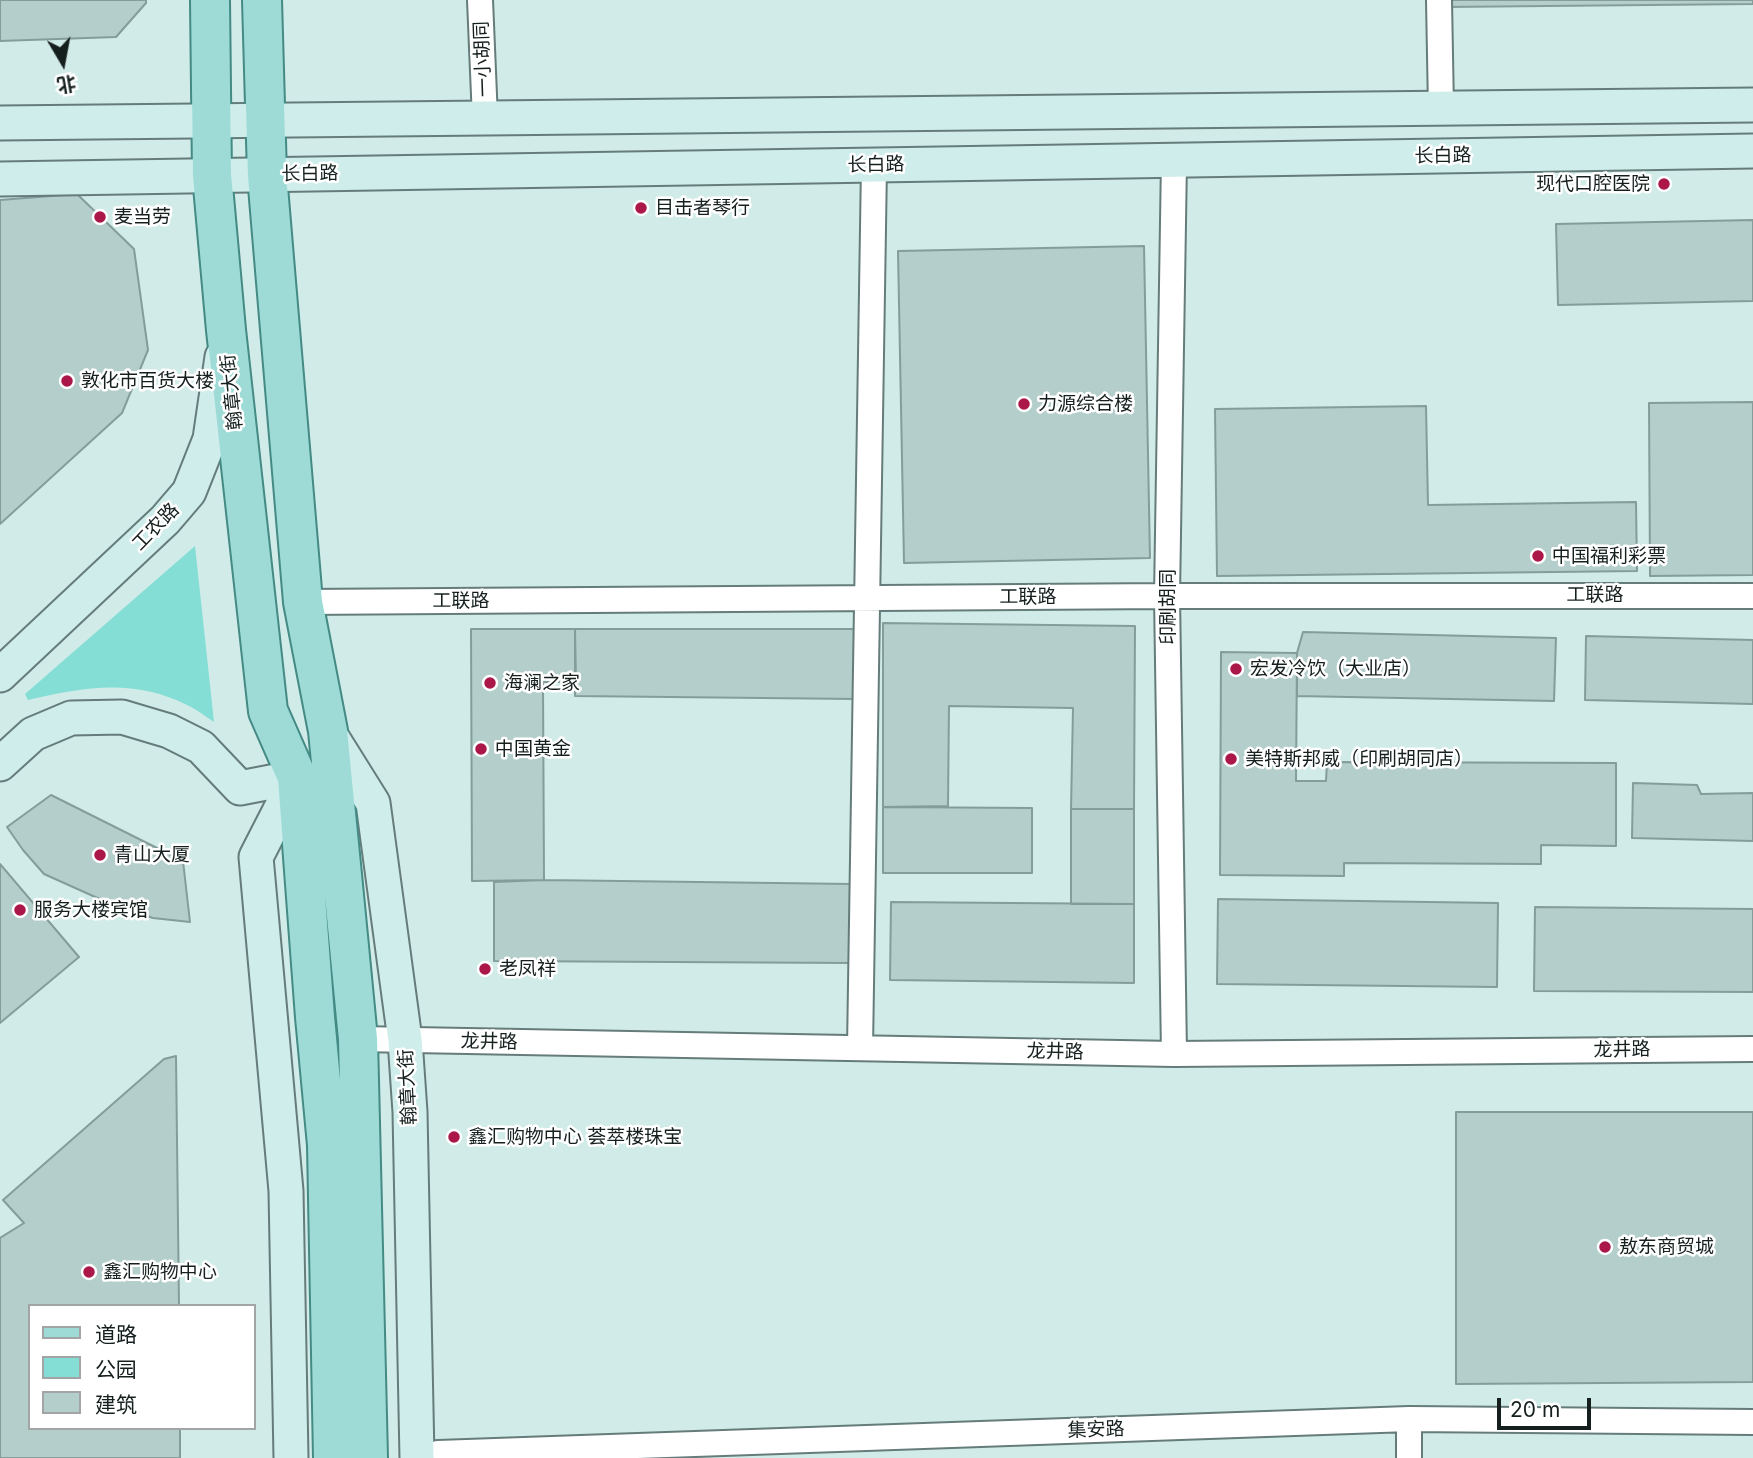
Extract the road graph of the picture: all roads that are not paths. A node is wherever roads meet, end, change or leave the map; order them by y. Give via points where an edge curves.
1 (210, 0) edge
2 (262, 0) edge
3 (480, 0) edge
4 (1438, 0) edge
5 (1753, 105) edge
6 (1441, 109) junction
7 (485, 119) junction
8 (267, 121) junction
9 (211, 122) junction
10 (0, 123) edge
11 (1753, 151) edge
12 (1174, 160) junction
13 (874, 165) junction
14 (212, 175) junction
15 (267, 175) junction
16 (0, 179) edge
17 (226, 330) junction
18 (1167, 596) junction
19 (1753, 596) edge
20 (867, 598) junction
21 (303, 602) junction
22 (0, 675) edge
23 (328, 732) junction
24 (0, 764) edge
25 (297, 777) junction
26 (358, 1039) junction
27 (405, 1040) junction
28 (860, 1048) junction
29 (1753, 1049) edge
30 (1174, 1054) junction
31 (1409, 1419) junction
32 (1753, 1422) edge
33 (428, 1455) edge
34 (291, 1458) edge
35 (333, 1458) edge
36 (368, 1458) edge
37 (1409, 1458) edge

1 - 9 main road, 翰章大街
2 - 8 main road, 翰章大街
3 - 7 street, 一小胡同
4 - 6 street
5 - 6 main road
6 - 7 main road
7 - 8 main road
8 - 9 main road
8 - 15 main road, 翰章大街
9 - 10 main road
9 - 14 main road, 翰章大街
11 - 12 main road, 长白路
12 - 13 main road, 长白路
12 - 18 street, 印刷胡同
13 - 15 main road, 长白路
13 - 20 street
14 - 15 main road, 长白路
14 - 16 main road, 长白路
14 - 17 main road, 翰章大街
15 - 21 main road, 翰章大街
17 - 22 main road, 工农路 via 210,439 188,492 165,520
17 - 25 main road, 翰章大街 via 268,711
18 - 19 street, 工联路
18 - 20 street, 工联路
18 - 30 street, 印刷胡同
20 - 21 street, 工联路
20 - 28 street
21 - 23 main road, 翰章大街
23 - 26 main road, 翰章大街
23 - 27 main road, 翰章大街 via 373,803
24 - 25 main road via 33,734 71,718 122,717 169,731 201,747 240,788
25 - 34 main road via 257,857 286,1192
25 - 35 main road, 翰章大街 via 327,1145
26 - 27 street, 龙井路
26 - 36 main road, 翰章大街
27 - 28 street, 龙井路
27 - 33 main road, 翰章大街
28 - 30 street, 龙井路
29 - 30 street, 龙井路
31 - 32 street, 集安路
31 - 33 street, 集安路
31 - 37 street

